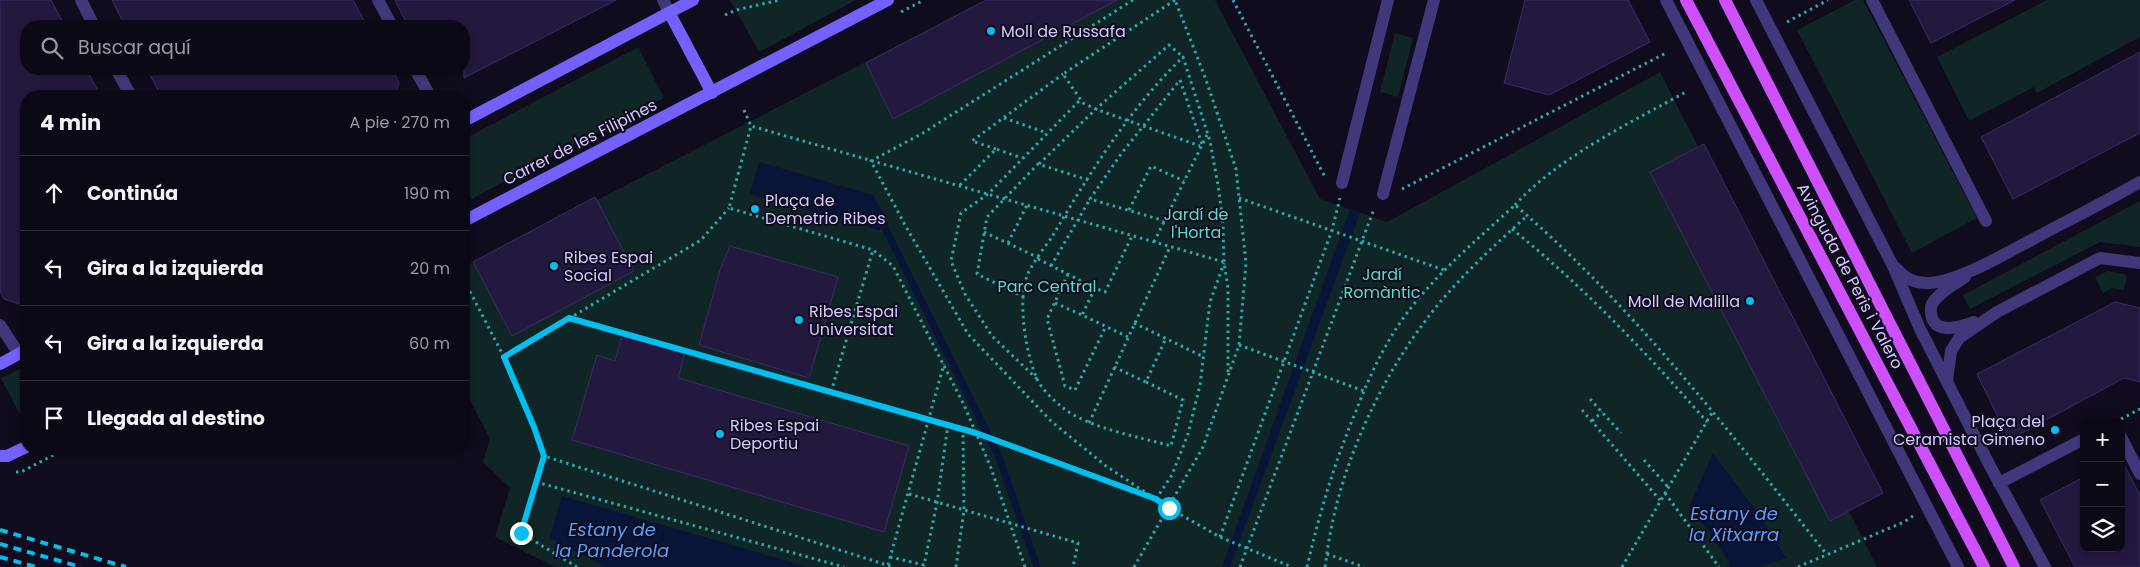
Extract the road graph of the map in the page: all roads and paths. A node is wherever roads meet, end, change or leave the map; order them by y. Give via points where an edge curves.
1 (81, 0) edge
2 (378, 0) edge
3 (663, 0) edge
4 (693, 0) edge
5 (780, 0) edge
6 (888, 0) edge
7 (1133, 0) edge
8 (1175, 0) edge
9 (1388, 0) edge
10 (1434, 0) edge
11 (1666, 0) edge
12 (1725, 0) edge
13 (1756, 0) edge
14 (1828, 0) edge
15 (1872, 0) edge
16 (1687, 1) edge
17 (670, 14) junction
18 (725, 15) dead end
19 (91, 20) edge
20 (389, 20) edge
21 (1787, 22) dead end
22 (1183, 57) junction
23 (1063, 74) junction
24 (119, 75) edge
25 (418, 75) edge
26 (127, 90) edge
27 (427, 90) edge
28 (1686, 92) dead end
29 (712, 93) junction
30 (1080, 100) junction
31 (1096, 109) junction
32 (744, 110) dead end
33 (470, 118) edge
34 (1003, 118) junction
35 (1128, 121) junction
36 (752, 126) junction
37 (1143, 127) junction
38 (1048, 134) junction
39 (1208, 134) junction
40 (1201, 145) junction
41 (996, 149) junction
42 (1023, 158) junction
43 (871, 161) junction
44 (1038, 164) junction
45 (1088, 180) junction
46 (1184, 181) junction
47 (1342, 182) joint
48 (2140, 182) edge
49 (959, 185) junction
50 (988, 194) junction
51 (1384, 194) joint
52 (1240, 198) junction
53 (1005, 199) junction
54 (1090, 199) junction
55 (1027, 205) junction
56 (1514, 205) junction
57 (729, 208) junction
58 (1129, 210) junction
59 (1064, 216) junction
60 (1527, 216) junction
61 (470, 218) edge
62 (1078, 220) junction
63 (1165, 221) junction
64 (1986, 221) dead end
65 (1512, 229) junction
66 (1332, 230) junction
67 (984, 232) junction
68 (1132, 236) junction
69 (1361, 240) junction
70 (1154, 242) junction
71 (1008, 244) junction
72 (1170, 247) junction
73 (873, 250) junction
74 (1038, 258) junction
75 (1224, 262) junction
76 (2140, 263) edge
77 (1051, 266) junction
78 (1894, 266) junction
79 (1980, 266) junction
80 (1444, 270) junction
81 (1068, 274) junction
82 (1095, 288) junction
83 (470, 292) edge
84 (1024, 297) junction
85 (1054, 303) junction
86 (1997, 312) junction
87 (1082, 315) junction
88 (569, 318) junction
89 (1134, 324) junction
90 (0, 325) edge
91 (1106, 326) junction
92 (1128, 337) junction
93 (1166, 338) junction
94 (1239, 345) junction
95 (20, 348) edge
96 (20, 354) edge
97 (504, 357) junction
98 (1204, 357) junction
99 (1284, 362) junction
100 (0, 364) edge
101 (944, 364) junction
102 (1114, 367) junction
103 (1313, 372) junction
104 (1228, 375) junction
105 (1038, 380) junction
106 (1947, 381) junction
107 (1146, 382) junction
108 (1364, 391) junction
109 (832, 392) junction
110 (1590, 399) dead end
111 (2140, 409) edge
112 (1582, 410) dead end
113 (1713, 411) junction
114 (1602, 412) junction
115 (2125, 418) edge
116 (928, 419) junction
117 (1592, 421) junction
118 (1706, 422) junction
119 (1089, 423) junction
120 (948, 425) junction
121 (963, 430) junction
122 (1621, 432) dead end
123 (976, 433) junction
124 (2080, 441) edge
125 (2125, 445) edge
126 (20, 450) edge
127 (53, 455) edge
128 (0, 456) edge
129 (544, 456) junction
130 (1644, 460) dead end
131 (25, 469) dead end
132 (2140, 474) edge
133 (536, 482) junction
134 (1999, 483) junction
135 (1668, 487) junction
136 (1665, 492) junction
137 (909, 494) junction
138 (1156, 499) junction
139 (1660, 500) junction
140 (937, 503) junction
141 (1169, 508) junction
142 (964, 510) junction
143 (1917, 513) dead end
144 (1009, 522) junction
145 (1220, 537) junction
146 (1246, 549) junction
147 (1327, 554) junction
148 (1827, 555) junction
149 (890, 556) junction
150 (888, 566) edge
151 (1802, 566) edge
152 (577, 567) edge
153 (844, 567) edge
154 (893, 567) edge
155 (956, 567) edge
156 (1025, 567) edge
157 (1073, 567) edge
158 (1134, 567) edge
159 (1240, 567) edge
160 (1292, 567) edge
161 (1307, 567) edge
162 (1325, 567) edge
163 (1364, 567) edge
164 (1622, 567) edge
165 (1719, 567) edge
166 (1798, 567) edge
167 (1958, 567) edge
168 (1984, 567) edge
169 (2014, 567) edge
170 (2045, 567) edge

1 - 19 street
2 - 20 street
3 - 17 street
4 - 17 main road
5 - 18 path
6 - 29 main road, Carrer de les Filipines
7 - 43 path via 923,133
8 - 23 path
8 - 52 path via 1205,77 1232,160
9 - 47 street
10 - 51 street
11 - 167 street
12 - 169 main road, Avinguda de Peris i Valero
13 - 78 street
14 - 21 path
15 - 64 street
16 - 168 main road, Avinguda de Peris i Valero
17 - 29 main road
17 - 33 main road
22 - 31 path via 1169,45
22 - 35 path
22 - 39 path
23 - 30 path
23 - 34 path
24 - 26 street
25 - 27 street
28 - 56 path via 1584,150 1532,186
29 - 61 main road, Carrer de les Filipines
30 - 31 path
30 - 38 path
31 - 35 path
31 - 44 path
32 - 36 path
34 - 38 path
34 - 41 path via 972,140
35 - 37 path
35 - 45 path
36 - 43 path
36 - 57 path
37 - 40 path
37 - 40 path via 1180,80
37 - 54 path
38 - 42 path
39 - 40 path
39 - 75 path via 1220,191
40 - 46 path
41 - 42 path
41 - 49 path
42 - 50 path
43 - 49 path
43 - 138 path via 968,334 1052,422 1106,466
44 - 45 path
44 - 53 path
45 - 59 path
46 - 58 path via 1150,166
46 - 63 path
47 - 66 path
48 - 79 street
49 - 50 path
50 - 53 path
50 - 105 path via 961,213 951,261 965,294 992,336
51 - 69 path via 1370,216
52 - 66 path
52 - 94 path via 1246,263
53 - 55 path
53 - 67 path via 987,217
54 - 58 path
54 - 62 path
55 - 59 path
55 - 71 path
56 - 60 path
56 - 80 path
57 - 73 path
57 - 88 path via 701,240
58 - 63 path
59 - 62 path
59 - 74 path
60 - 65 path
60 - 113 path via 1651,338
62 - 68 path
62 - 77 path
63 - 70 path
65 - 118 path via 1569,278 1634,342
65 - 147 path via 1452,289 1400,357 1373,407 1348,468
66 - 69 path
66 - 99 path
67 - 71 path
67 - 84 path via 977,274
68 - 70 path
68 - 82 path via 1105,292
69 - 80 path
69 - 103 path
70 - 72 path
71 - 74 path
72 - 75 path
72 - 89 path
73 - 101 path via 893,266
73 - 109 path
74 - 77 path
74 - 84 path via 1026,278
75 - 98 path via 1210,302
75 - 104 path via 1228,288
76 - 86 street via 2100,258
77 - 81 path
78 - 79 street via 1907,278 1930,283
78 - 106 street via 1920,329
79 - 86 street via 1937,297 1931,305 1933,322 1938,326 1958,328
80 - 108 path via 1390,337
81 - 82 path
81 - 85 path
82 - 87 path
83 - 97 path
84 - 105 path via 1028,353
85 - 87 path
85 - 91 path via 1047,319 1065,386 1075,390
86 - 106 street via 1959,338 1950,351
87 - 91 path
88 - 97 path
88 - 109 path
89 - 92 path
89 - 93 path
90 - 95 street
91 - 92 path
92 - 102 path
93 - 98 path
93 - 107 path
94 - 99 path
94 - 104 path
96 - 100 main road
97 - 129 path
98 - 138 path via 1188,434 1172,475
99 - 103 path
99 - 145 path
101 - 116 path
101 - 123 path
102 - 107 path
102 - 119 path
103 - 108 path
103 - 146 path
104 - 141 path via 1203,447
105 - 119 path via 1062,408
106 - 134 street
107 - 119 path via 1183,400 1171,446
108 - 161 path via 1321,506
109 - 116 path
110 - 114 path
111 - 115 path
112 - 117 path
113 - 118 path
113 - 148 path
114 - 117 path
114 - 122 path
116 - 120 path
116 - 137 path
117 - 139 path
118 - 135 path
120 - 121 path
120 - 140 path
121 - 123 path
121 - 142 path
123 - 138 path
123 - 144 path
124 - 134 street
125 - 132 street
126 - 128 main road
127 - 131 path
129 - 133 path
129 - 150 path
130 - 135 path
133 - 152 path via 521,533
133 - 153 path
134 - 170 street
135 - 136 path
136 - 139 path
136 - 165 path
137 - 140 path
137 - 149 path
138 - 141 path
139 - 164 path
140 - 142 path
140 - 149 path via 924,566
141 - 145 path
141 - 158 path
142 - 144 path
142 - 155 path
143 - 148 path via 1904,522
144 - 156 path
144 - 157 path via 1078,543
145 - 146 path
146 - 159 path
146 - 160 path
147 - 162 path
147 - 163 path
148 - 151 path
149 - 150 path
150 - 154 path
151 - 166 path

